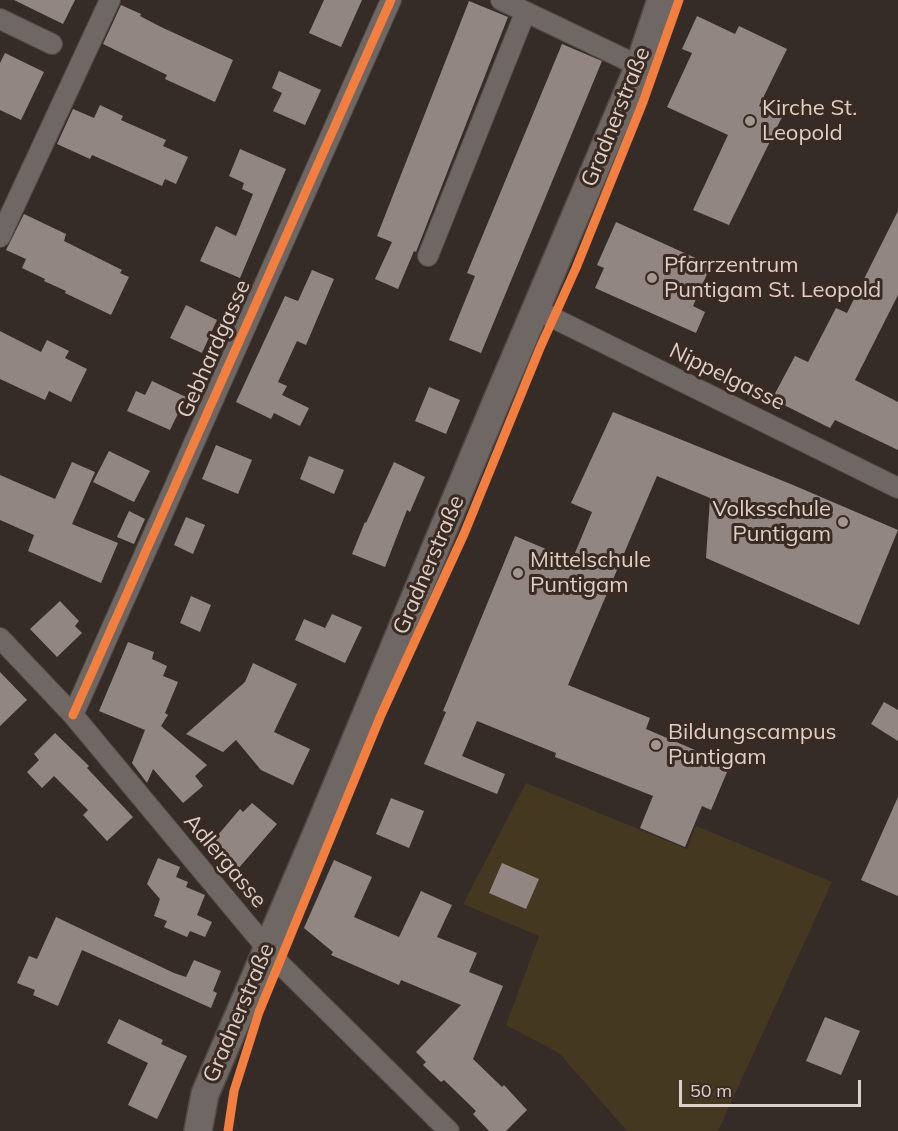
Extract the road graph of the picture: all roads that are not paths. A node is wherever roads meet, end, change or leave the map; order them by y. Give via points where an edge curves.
1 (110, 0) edge
2 (391, 0) edge
3 (501, 0) edge
4 (661, 0) edge
5 (525, 13) junction
6 (0, 19) edge
7 (52, 44) dead end
8 (639, 66) junction
9 (0, 237) edge
10 (428, 256) dead end
11 (536, 309) junction
12 (898, 488) edge
13 (0, 638) edge
14 (73, 715) junction
15 (267, 948) junction
16 (198, 1131) edge
17 (449, 1131) edge

1 - 9 street
2 - 14 street, Gebhardgasse
3 - 5 street
4 - 8 main road, Gradnerstraße
5 - 8 street
5 - 10 street
6 - 7 street
8 - 11 main road, Gradnerstraße
11 - 12 street, Nippelgasse
11 - 15 main road, Gradnerstraße
13 - 14 street, Adlergasse
14 - 15 street, Adlergasse
15 - 16 main road, Gradnerstraße via 205,1094
15 - 17 street, Adlergasse

